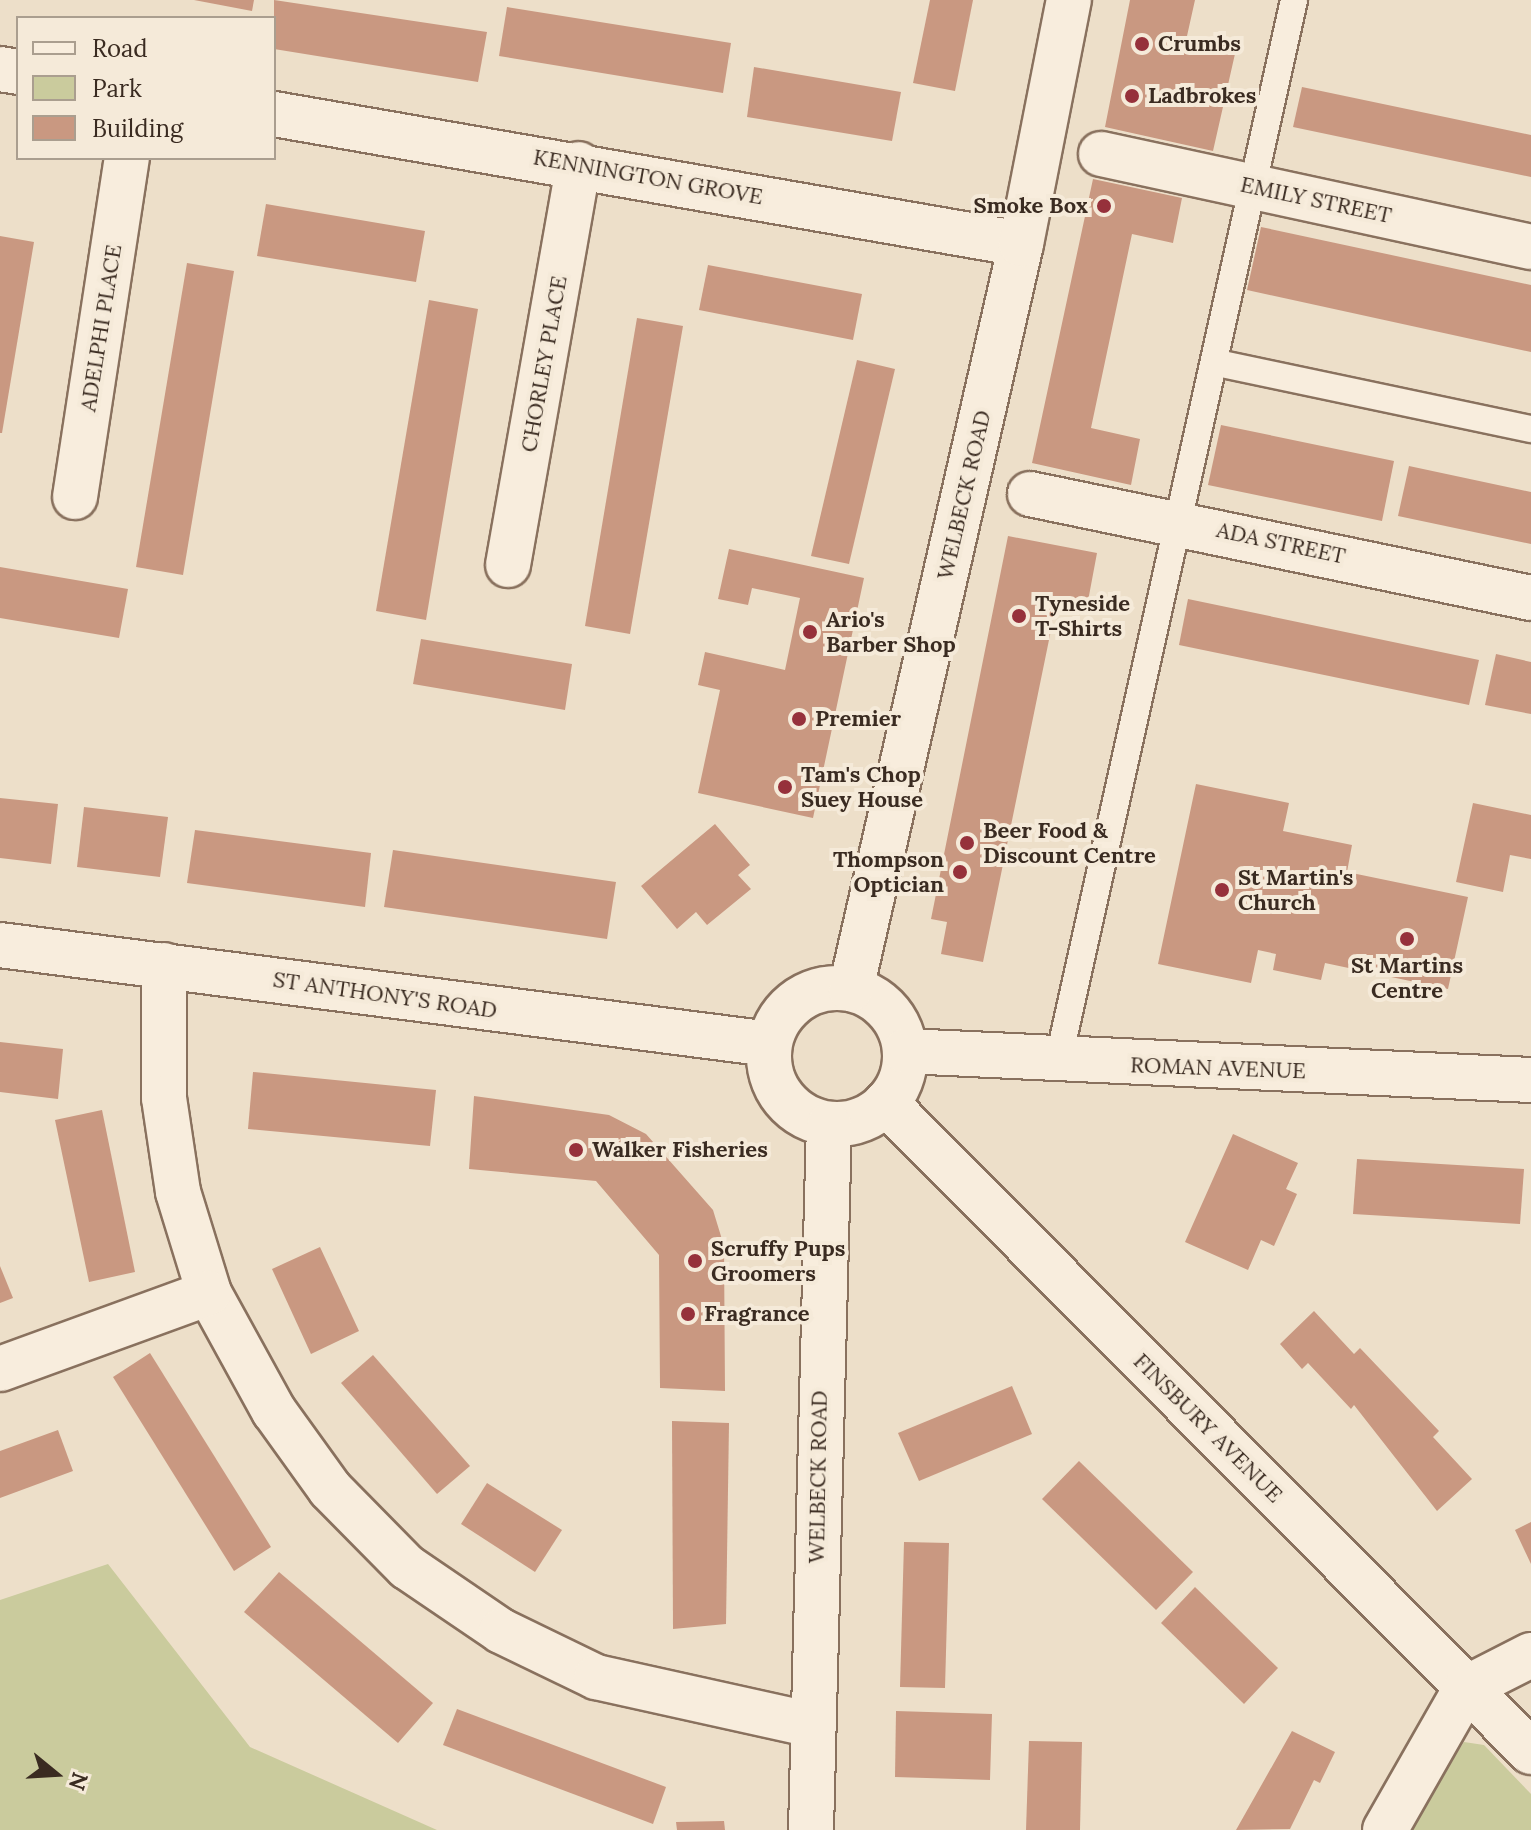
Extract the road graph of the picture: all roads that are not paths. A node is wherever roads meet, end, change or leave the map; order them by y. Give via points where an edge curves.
1 (1069, 0) edge
2 (1294, 0) edge
3 (276, 114) edge
4 (1101, 154) dead end
5 (127, 160) edge
6 (579, 164) junction
7 (1253, 187) junction
8 (1021, 244) junction
9 (1531, 247) edge
10 (1217, 363) junction
11 (1531, 429) edge
12 (1030, 494) dead end
13 (75, 497) dead end
14 (1176, 520) junction
15 (508, 565) dead end
16 (1531, 598) edge
17 (0, 945) edge
18 (164, 965) junction
19 (851, 989) junction
20 (770, 1044) junction
21 (905, 1051) junction
22 (1058, 1062) junction
23 (1531, 1080) edge
24 (886, 1103) junction
25 (829, 1125) junction
26 (209, 1293) junction
27 (0, 1369) edge
28 (1531, 1655) edge
29 (1466, 1688) junction
30 (813, 1725) junction
31 (1531, 1752) edge
32 (811, 1830) edge
33 (1385, 1830) edge

1 - 8 street, WELBECK ROAD
2 - 7 lane
3 - 6 street, KENNINGTON GROVE
4 - 7 street, EMILY STREET
5 - 13 street, ADELPHI PLACE
6 - 8 street, KENNINGTON GROVE
6 - 15 street, CHORLEY PLACE
7 - 9 street, EMILY STREET
7 - 10 lane
8 - 19 street, WELBECK ROAD
10 - 11 lane
10 - 14 lane
12 - 14 street, ADA STREET
14 - 16 street, ADA STREET
14 - 22 lane
17 - 18 street, ST ANTHONY'S ROAD
18 - 20 street, ST ANTHONY'S ROAD
18 - 26 street via 164,1098 178,1192
19 - 20 street via 815,991 799,1000 785,1012
19 - 21 street via 882,1005
20 - 25 street via 769,1067 789,1106
21 - 22 street, ROMAN AVENUE
21 - 24 street via 904,1070
22 - 23 street, ROMAN AVENUE
24 - 25 street via 860,1121
24 - 29 street, FINSBURY AVENUE
25 - 30 street, WELBECK ROAD
26 - 27 street
26 - 30 street via 274,1411 330,1489 407,1567 501,1631 596,1677
28 - 29 street
29 - 31 street, FINSBURY AVENUE
29 - 33 street
30 - 32 street, WELBECK ROAD

